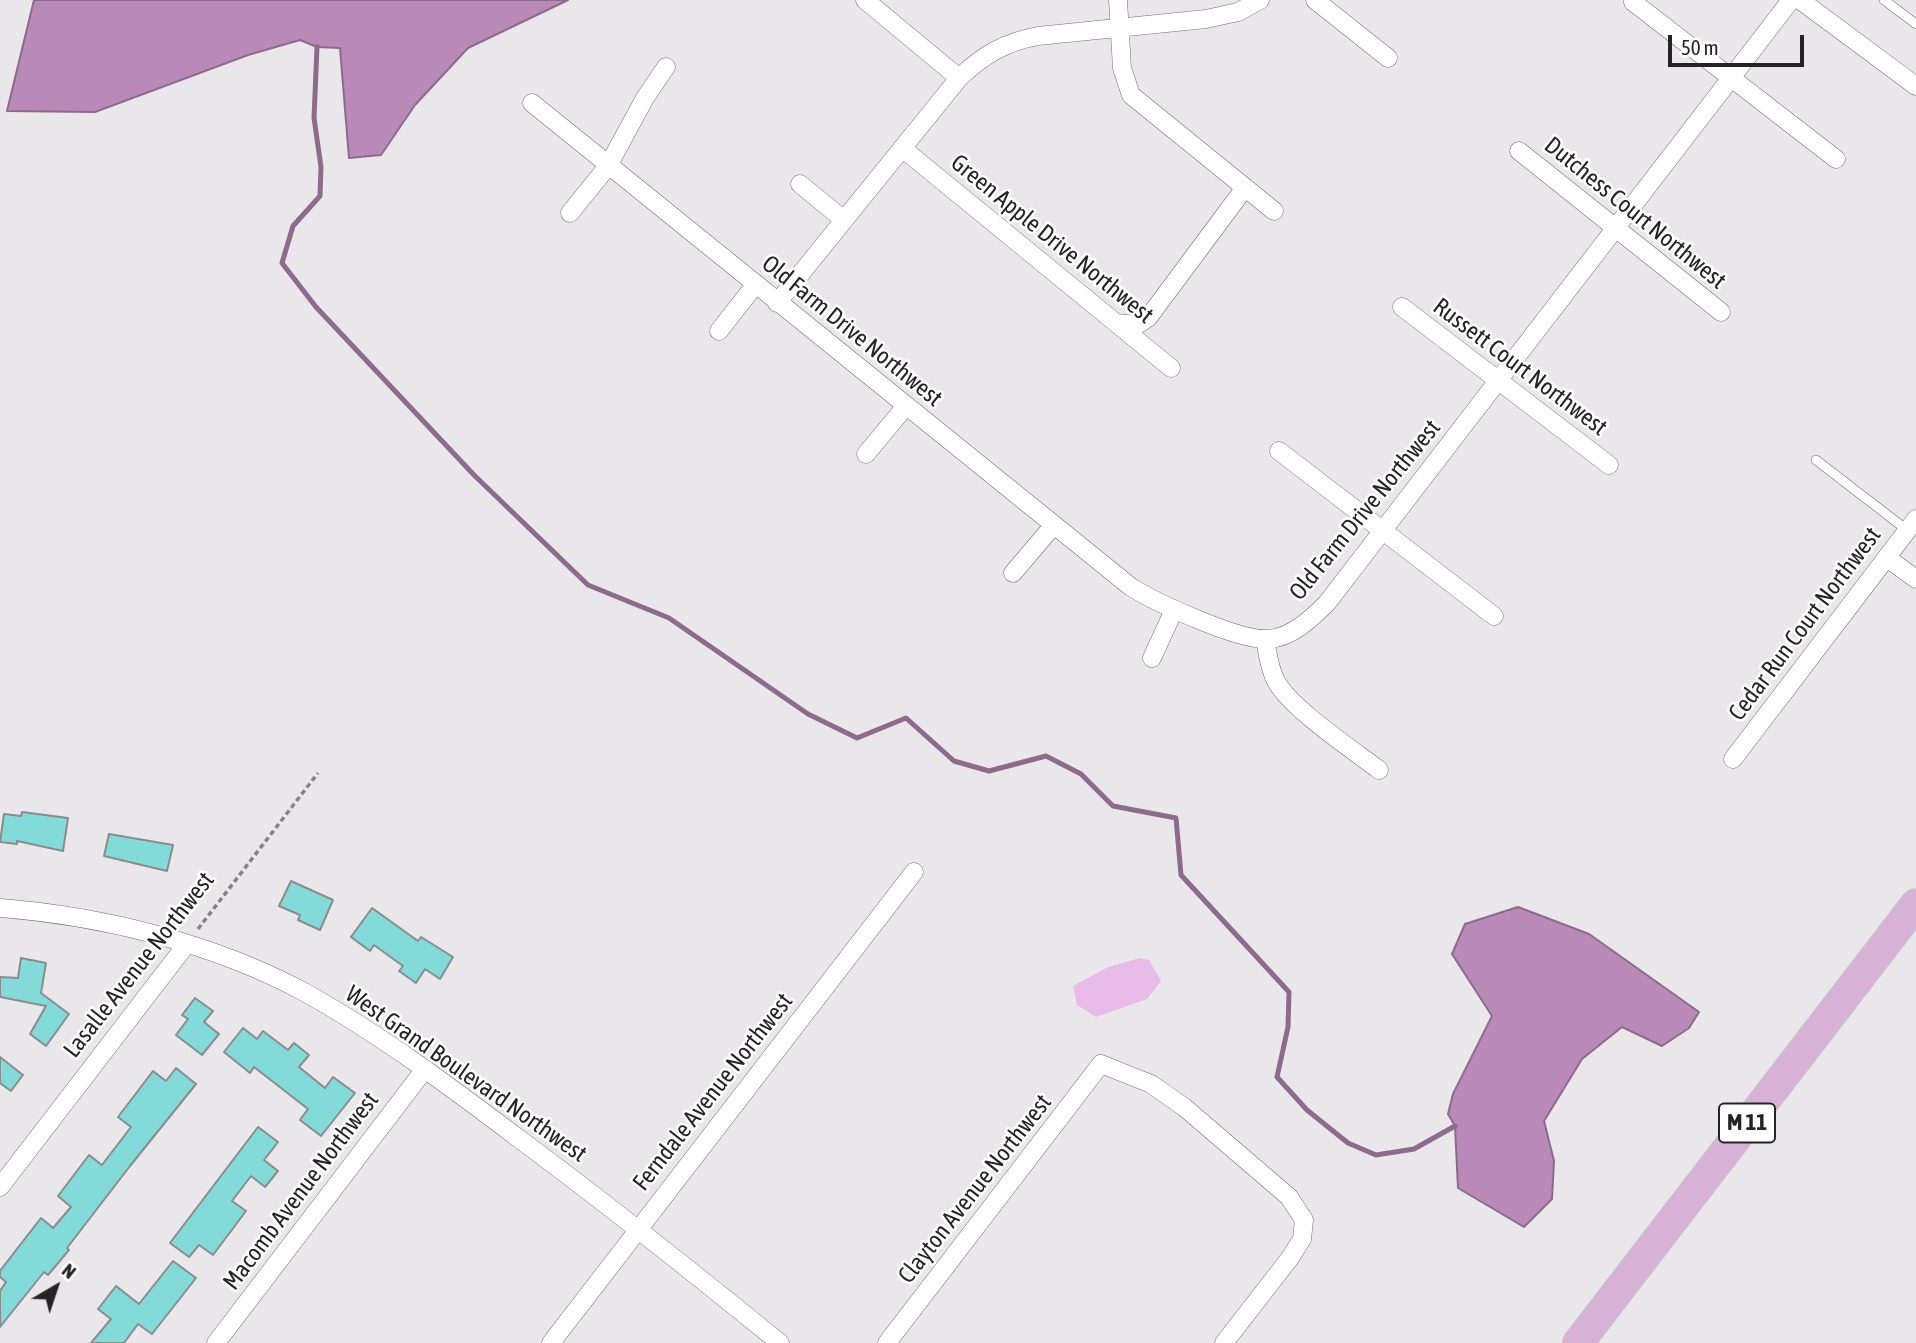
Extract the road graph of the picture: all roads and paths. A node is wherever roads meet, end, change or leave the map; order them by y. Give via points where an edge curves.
1 (865, 0) edge
2 (1118, 0) edge
3 (1260, 0) edge
4 (1315, 0) edge
5 (1791, 0) edge
6 (1800, 0) edge
7 (1884, 0) edge
8 (1633, 2) edge
9 (1916, 24) edge
10 (1119, 28) junction
11 (1388, 58) dead end
12 (666, 67) dead end
13 (959, 78) junction
14 (1730, 78) junction
15 (1914, 79) edge
16 (532, 103) dead end
17 (902, 148) junction
18 (1519, 151) dead end
19 (1836, 159) dead end
20 (608, 166) junction
21 (800, 184) dead end
22 (1244, 189) junction
23 (1274, 211) dead end
24 (570, 213) dead end
25 (844, 220) junction
26 (1616, 230) junction
27 (755, 285) junction
28 (777, 303) junction
29 (1402, 307) dead end
30 (1721, 313) dead end
31 (1116, 323) junction
32 (719, 331) dead end
33 (1171, 368) dead end
34 (1499, 381) junction
35 (906, 406) junction
36 (1279, 451) dead end
37 (866, 454) dead end
38 (1816, 460) dead end
39 (1609, 465) dead end
40 (1912, 525) edge
41 (1053, 526) junction
42 (1383, 531) junction
43 (1887, 558) junction
44 (1013, 573) dead end
45 (1916, 579) edge
46 (1174, 610) junction
47 (1494, 616) dead end
48 (1265, 639) junction
49 (1152, 658) dead end
50 (1733, 759) dead end
51 (1379, 770) dead end
52 (318, 773) dead end
53 (914, 872) dead end
54 (1916, 904) edge
55 (0, 908) edge
56 (186, 945) junction
57 (425, 1069) junction
58 (0, 1187) edge
59 (639, 1228) junction
60 (216, 1343) edge
61 (551, 1343) edge
62 (780, 1343) edge
63 (887, 1343) edge
64 (1224, 1343) edge
65 (1578, 1343) edge

1 - 13 street
2 - 10 street
3 - 10 street via 1227,15
4 - 11 street
5 - 14 street, Old Farm Drive Northwest
6 - 15 street
7 - 9 lane
8 - 14 street
10 - 13 street via 1014,41 987,54
10 - 22 street via 1123,77 1132,95
12 - 20 street
13 - 17 street
14 - 19 street
14 - 26 street, Old Farm Drive Northwest
16 - 20 street, Old Farm Drive Northwest
17 - 25 street
17 - 31 street, Green Apple Drive Northwest
18 - 26 street, Dutchess Court Northwest
20 - 24 street
20 - 27 street, Old Farm Drive Northwest
21 - 25 street
22 - 23 street
22 - 31 street via 1148,318 1132,326
25 - 28 street
26 - 30 street, Dutchess Court Northwest
26 - 34 street, Old Farm Drive Northwest
27 - 28 street, Old Farm Drive Northwest
27 - 32 street
28 - 35 street, Old Farm Drive Northwest
29 - 34 street, Russett Court Northwest
31 - 33 street, Green Apple Drive Northwest
34 - 39 street, Russett Court Northwest
34 - 42 street, Old Farm Drive Northwest
35 - 37 street
35 - 41 street, Old Farm Drive Northwest
36 - 42 street
38 - 40 lane
40 - 43 street, Cedar Run Court Northwest
41 - 44 street
41 - 46 street, Old Farm Drive Northwest via 1131,587
42 - 47 street
42 - 48 street, Old Farm Drive Northwest via 1316,615 1287,633
43 - 45 street
43 - 50 street, Cedar Run Court Northwest
46 - 48 street, Old Farm Drive Northwest
46 - 49 street
48 - 51 street via 1277,684
52 - 56 path, Lasalle Avenue Northwest
53 - 59 street, Ferndale Avenue Northwest
54 - 65 main road, M 11
55 - 56 street, West Grand Boulevard Northwest via 111,924
56 - 57 street, West Grand Boulevard Northwest via 301,991
56 - 58 street, Lasalle Avenue Northwest
57 - 59 street, West Grand Boulevard Northwest
57 - 60 street, Macomb Avenue Northwest
59 - 61 street, Ferndale Avenue Northwest
59 - 62 street, West Grand Boulevard Northwest
63 - 64 street, Clayton Avenue Northwest via 1101,1064 1151,1084 1184,1107 1289,1197 1304,1220 1302,1239

